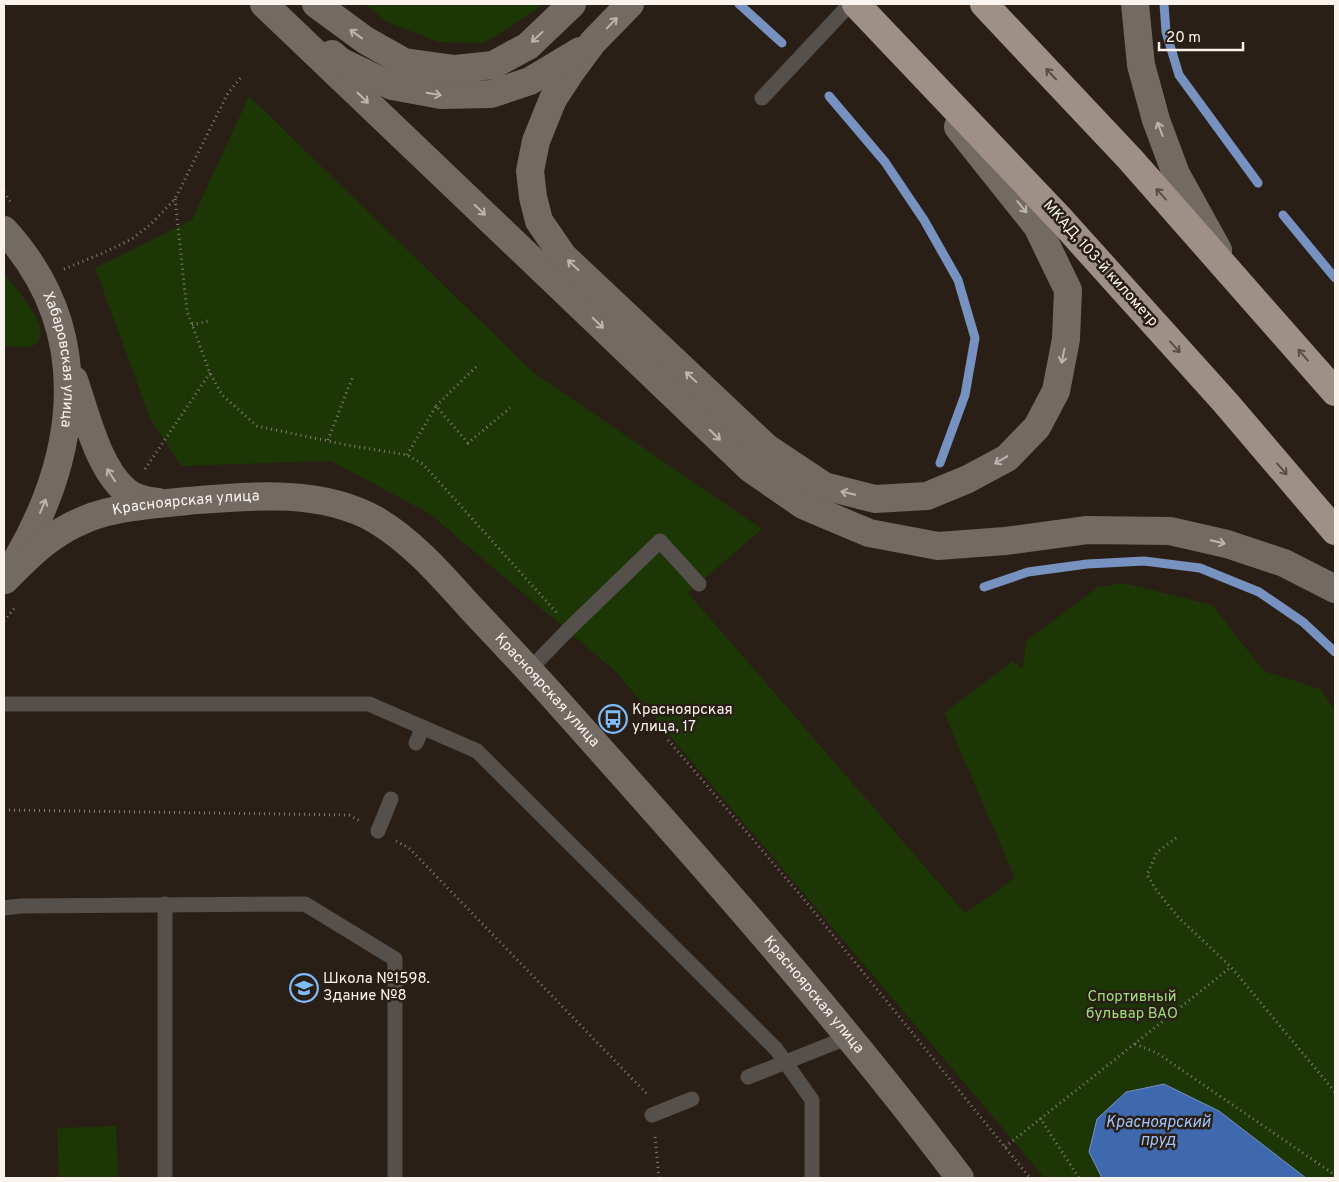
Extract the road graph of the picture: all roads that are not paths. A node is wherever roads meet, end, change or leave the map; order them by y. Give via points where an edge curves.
1 (264, 4) edge
2 (272, 4) edge
3 (316, 4) edge
4 (572, 4) edge
5 (630, 4) edge
6 (984, 4) edge
7 (1135, 4) edge
8 (859, 9) edge
9 (594, 42) junction
10 (762, 98) dead end
11 (4, 230) edge
12 (4, 242) edge
13 (27, 259) junction
14 (1227, 267) junction
15 (67, 359) junction
16 (1335, 392) edge
17 (167, 503) junction
18 (1335, 531) edge
19 (699, 584) dead end
20 (9, 588) edge
21 (1335, 589) edge
22 (529, 670) junction
23 (4, 704) edge
24 (423, 728) junction
25 (416, 743) dead end
26 (392, 799) dead end
27 (378, 831) road end
28 (165, 904) junction
29 (4, 908) edge
30 (849, 1037) junction
31 (787, 1062) junction
32 (748, 1077) dead end
33 (692, 1099) dead end
34 (652, 1115) road end
35 (957, 1177) edge
36 (165, 1178) edge
37 (395, 1178) edge
38 (812, 1178) edge

1 -> 21 main road via 751,469 802,505 869,533 938,546 1088,530 1170,531 1227,544 1284,563
2 -> 9 main road via 340,61 392,86 441,95 491,94 530,81
4 -> 3 main road via 528,46 493,65 455,69 404,62 365,40
9 -> 5 main road
14 -> 6 highway
14 -> 7 main road via 1176,174 1156,120 1141,65
8 -> 9 main road via 1037,226 1068,290 1066,339 1056,391 1037,428 1007,458 927,496 875,499 824,486 767,448 563,256 539,221 530,171 536,141 553,99
8 - 10 lane
8 -> 18 highway, МКАД, 103-й километр via 1062,221 1225,402
11 - 13 main road, Хабаровская улица
12 - 13 lane
13 - 15 main road, Хабаровская улица via 54,309
16 -> 14 highway
17 -> 15 main road via 148,501 127,493 115,481 102,460
20 -> 15 main road, Хабаровская улица via 49,492 61,452 67,419
17 - 20 main road, Красноярская улица via 90,517 64,529 37,548
17 - 22 main road, Красноярская улица via 277,496 325,502 375,520 404,540 438,572
19 - 22 lane via 660,541
22 - 30 main road, Красноярская улица via 734,900
23 - 24 lane via 369,704
24 - 25 lane
24 - 31 lane via 477,751
26 - 27 lane
28 - 29 lane
28 - 36 lane
28 - 37 lane via 305,904 395,959
30 - 31 lane
30 - 35 main road, Красноярская улица
31 - 32 lane
31 - 38 lane via 812,1100
33 - 34 lane

